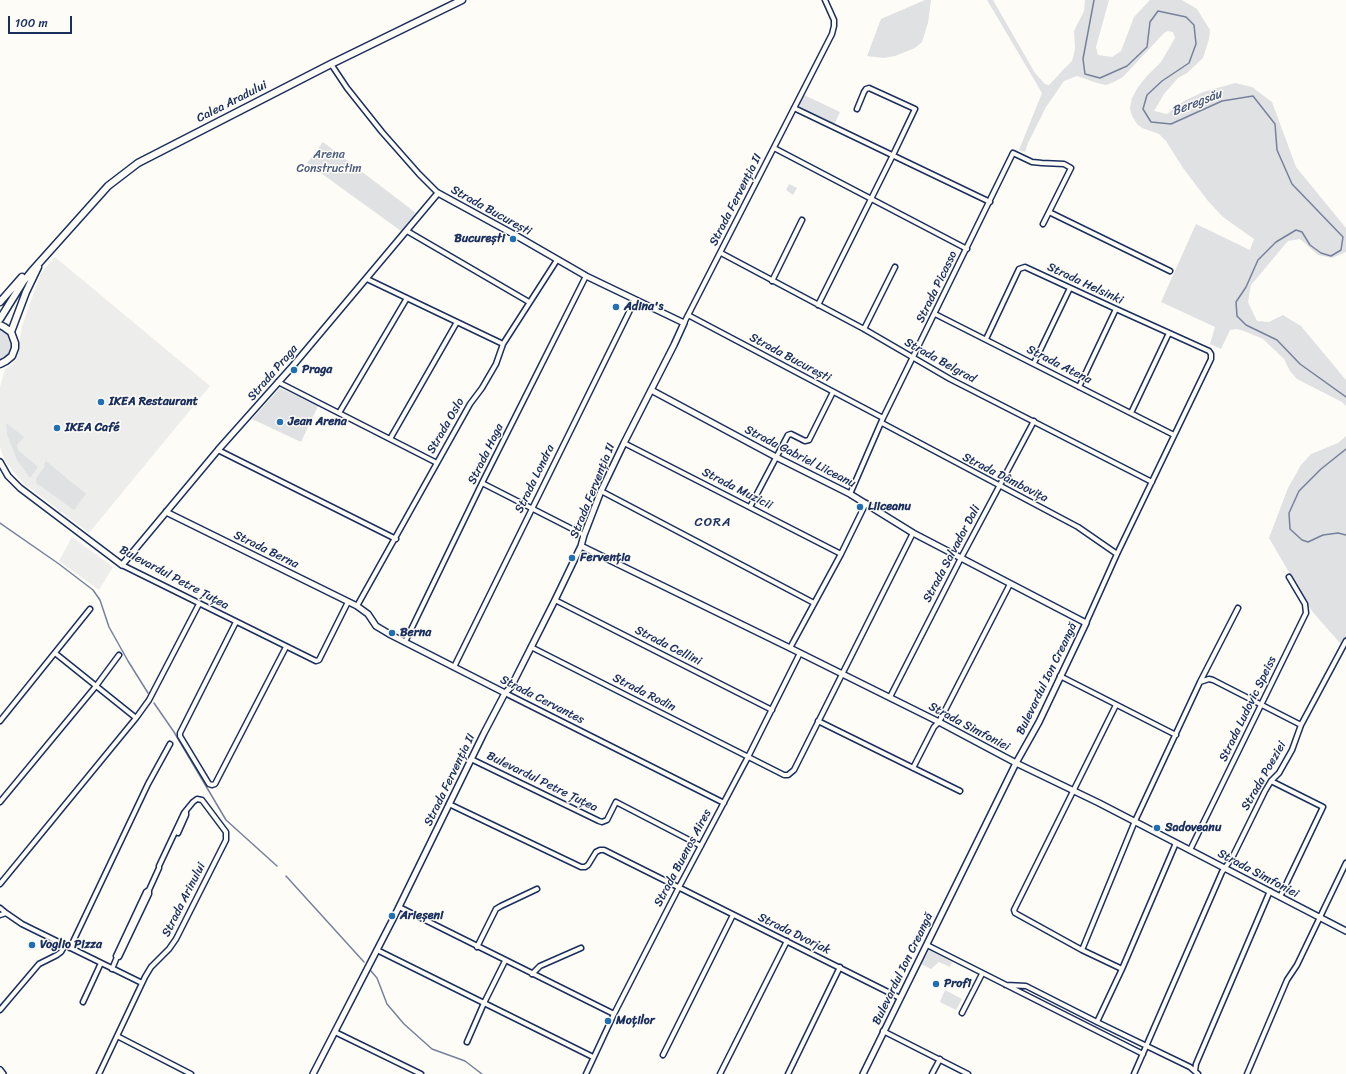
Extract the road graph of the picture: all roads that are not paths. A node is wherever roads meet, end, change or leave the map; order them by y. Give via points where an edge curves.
1 (462, 0) edge
2 (824, 0) edge
3 (331, 64) junction
4 (794, 108) junction
5 (857, 109) dead end
6 (774, 148) junction
7 (893, 155) junction
8 (438, 193) junction
9 (871, 198) junction
10 (990, 202) junction
11 (1049, 212) junction
12 (802, 220) dead end
13 (1043, 224) dead end
14 (407, 231) junction
15 (967, 249) junction
16 (721, 253) junction
17 (557, 260) junction
18 (40, 262) junction
19 (895, 268) dead end
20 (1170, 271) dead end
21 (586, 276) junction
22 (367, 279) junction
23 (772, 281) junction
24 (1070, 288) junction
25 (407, 298) junction
26 (636, 300) junction
27 (0, 302) edge
28 (529, 302) junction
29 (818, 305) junction
30 (1116, 309) junction
31 (935, 314) junction
32 (688, 315) junction
33 (0, 319) edge
34 (457, 322) junction
35 (684, 323) junction
36 (0, 325) edge
37 (864, 329) junction
38 (11, 332) junction
39 (1169, 333) junction
40 (986, 339) junction
41 (503, 344) junction
42 (1211, 354) joint
43 (913, 358) junction
44 (1034, 363) junction
45 (1, 365) edge
46 (278, 382) junction
47 (1079, 387) junction
48 (651, 390) junction
49 (834, 392) junction
50 (339, 413) junction
51 (1131, 413) junction
52 (884, 418) junction
53 (1034, 422) junction
54 (882, 423) junction
55 (1174, 435) junction
56 (390, 439) junction
57 (624, 442) junction
58 (218, 450) junction
59 (776, 457) junction
60 (0, 462) edge
61 (437, 463) junction
62 (1152, 482) junction
63 (482, 483) junction
64 (999, 487) junction
65 (602, 491) junction
66 (850, 494) junction
67 (866, 503) junction
68 (750, 507) junction
69 (532, 509) junction
70 (166, 512) junction
71 (913, 533) junction
72 (584, 534) junction
73 (396, 539) junction
74 (581, 546) junction
75 (841, 554) junction
76 (1117, 554) junction
77 (960, 558) junction
78 (122, 565) junction
79 (1289, 578) dead end
80 (1010, 584) junction
81 (555, 600) junction
82 (348, 602) junction
83 (814, 603) junction
84 (199, 604) junction
85 (358, 606) junction
86 (1238, 608) dead end
87 (90, 609) dead end
88 (236, 622) junction
89 (1086, 623) junction
90 (1346, 641) edge
91 (405, 642) junction
92 (286, 647) junction
93 (531, 647) junction
94 (790, 648) junction
95 (55, 653) junction
96 (800, 653) junction
97 (119, 655) dead end
98 (454, 667) junction
99 (842, 673) junction
100 (1060, 676) junction
101 (1200, 682) junction
102 (96, 686) junction
103 (505, 693) junction
104 (890, 697) junction
105 (1116, 705) junction
106 (1260, 705) junction
107 (772, 710) junction
108 (136, 718) junction
109 (0, 721) edge
110 (818, 721) junction
111 (939, 722) junction
112 (1301, 725) junction
113 (1176, 735) junction
114 (170, 744) dead end
115 (748, 757) junction
116 (471, 759) junction
117 (1016, 763) junction
118 (913, 768) junction
119 (1271, 781) junction
120 (1074, 790) junction
121 (960, 791) dead end
122 (0, 802) edge
123 (724, 803) junction
124 (449, 804) junction
125 (1135, 821) junction
126 (1176, 843) junction
127 (701, 846) junction
128 (1190, 850) junction
129 (1346, 863) edge
130 (1226, 868) junction
131 (0, 884) edge
132 (538, 889) dead end
133 (678, 889) junction
134 (1270, 891) junction
135 (1280, 897) junction
136 (399, 907) junction
137 (0, 908) edge
138 (6, 913) junction
139 (0, 915) edge
140 (733, 915) junction
141 (1320, 918) junction
142 (1346, 931) edge
143 (787, 941) junction
144 (926, 945) junction
145 (65, 946) junction
146 (477, 947) junction
147 (70, 948) junction
148 (581, 948) dead end
149 (377, 950) junction
150 (1082, 950) junction
151 (505, 960) junction
152 (101, 963) junction
153 (840, 967) junction
154 (112, 969) junction
155 (1122, 969) junction
156 (532, 974) junction
157 (982, 974) junction
158 (142, 983) junction
159 (1005, 985) junction
160 (900, 998) junction
161 (83, 1002) dead end
162 (484, 1003) junction
163 (0, 1010) edge
164 (962, 1013) dead end
165 (614, 1014) junction
166 (1092, 1020) junction
167 (1097, 1022) junction
168 (1089, 1027) junction
169 (884, 1031) junction
170 (335, 1032) junction
171 (117, 1036) junction
172 (468, 1042) dead end
173 (1146, 1046) junction
174 (1143, 1054) junction
175 (663, 1055) dead end
176 (594, 1058) junction
177 (940, 1059) junction
178 (0, 1070) edge
179 (1196, 1073) edge
180 (3, 1074) edge
181 (99, 1074) edge
182 (191, 1074) edge
183 (313, 1074) edge
184 (421, 1074) edge
185 (586, 1074) edge
186 (720, 1074) edge
187 (788, 1074) edge
188 (862, 1074) edge
189 (932, 1074) edge
190 (968, 1074) edge
191 (1134, 1074) edge
192 (1247, 1074) edge

1 - 3 main road, Calea Aradului
2 - 4 street, Strada Fervenția II via 834,20 832,34
3 - 8 street, Strada București via 382,132
3 - 18 main road, Calea Aradului via 138,162 100,194
4 - 6 street, Strada Fervenția II
4 - 7 street
5 - 7 street via 864,92 869,88 915,109
6 - 9 street
6 - 16 street, Strada Fervenția II
7 - 9 street
7 - 10 street
8 - 14 street, Strada Praga
8 - 17 street, Strada București
9 - 15 street
9 - 29 street
10 - 11 street, Strada Picasso via 1013,153 1032,162 1064,164 1071,168
10 - 15 street, Strada Picasso
11 - 13 street
11 - 20 street
12 - 23 street
14 - 22 street, Strada Praga
14 - 28 street
15 - 31 street, Strada Picasso
16 - 23 street, Strada Belgrad
16 - 32 street, Strada Fervenția II
17 - 21 street, Strada București
17 - 28 street, Strada Oslo
18 - 27 main road via 29,270
18 - 33 main road, Calea Aradului via 23,282
18 - 38 main road, Calea Aradului
19 - 37 street
21 - 26 street, Strada București
21 - 63 street, Strada Haga
22 - 25 street
22 - 46 street, Strada Praga
23 - 29 street, Strada Belgrad
24 - 30 street, Strada Helsinki
24 - 40 street, Strada Helsinki via 1025,267 1021,268
24 - 44 street
25 - 34 street
25 - 50 street
26 - 35 street, Strada București
26 - 69 street, Strada Londra
28 - 41 street, Strada Oslo
29 - 37 street, Strada Belgrad
30 - 39 street, Strada Helsinki
30 - 47 street
31 - 40 street, Strada Atena
31 - 43 street, Strada Picasso
32 - 35 street, Strada Fervenția II
32 - 49 street, Strada București
34 - 41 street
34 - 56 street
35 - 48 street, Strada Fervenția II
36 - 38 main road
37 - 43 street, Strada Belgrad
38 - 45 main road via 15,343 14,352
39 - 42 street, Strada Helsinki
39 - 51 street
40 - 44 street, Strada Atena
41 - 61 street, Strada Oslo via 496,364
42 - 55 street, Bulevardul Ion Creangă via 1211,359
43 - 52 street, Strada Picasso
43 - 53 street, Strada Belgrad
44 - 47 street, Strada Atena
46 - 50 street
46 - 58 street, Strada Praga
47 - 51 street, Strada Atena
48 - 57 street, Strada Fervenția II
48 - 59 street, Strada Gabriel Liiceanu
49 - 52 street, Strada București
49 - 59 street via 809,440 805,441 789,434
50 - 56 street
51 - 55 street, Strada Atena
52 - 54 street, Strada Picasso
53 - 62 street, Strada Belgrad
53 - 64 street, Strada Salvador Dali
54 - 64 street, Strada Dâmbovița
54 - 66 street, Strada Picasso
55 - 62 street, Bulevardul Ion Creangă
56 - 61 street
57 - 65 street, Strada Fervenția II
57 - 68 street, Strada Muzicii
58 - 70 street, Strada Praga
58 - 73 street
59 - 66 street, Strada Gabriel Liiceanu
59 - 68 street
60 - 78 street, Bulevardul Petre Țuțea via 14,483
61 - 73 street, Strada Oslo
62 - 76 street, Bulevardul Ion Creangă
63 - 69 street
63 - 91 street, Strada Haga
64 - 76 street, Strada Dâmbovița via 1078,527
64 - 77 street, Strada Salvador Dali
65 - 72 street, Strada Fervenția II
65 - 83 street
66 - 67 street, Strada Gabriel Liiceanu
67 - 71 street, Strada Gabriel Liiceanu
67 - 75 street
68 - 75 street, Strada Muzicii
69 - 72 street
69 - 98 street, Strada Londra
70 - 78 street, Strada Praga
70 - 82 street, Strada Berna
71 - 77 street, Strada Gabriel Liiceanu
71 - 99 street
72 - 74 street, Strada Fervenția II
73 - 85 street, Strada Oslo
74 - 81 street, Strada Fervenția II
74 - 94 street, Strada Simfoniei
75 - 83 street
76 - 89 street, Bulevardul Ion Creangă
77 - 80 street, Strada Gabriel Liiceanu
77 - 104 street, Strada Salvador Dali
78 - 84 street, Bulevardul Petre Țuțea
79 - 106 street, Strada Ludovic Speiss via 1305,604 1306,613
80 - 89 street, Strada Gabriel Liiceanu
80 - 111 street
81 - 93 street, Strada Fervenția II
81 - 107 street, Strada Cellini
82 - 85 street, Strada Berna
82 - 92 street, Bulevardul Petre Țuțea via 317,661
83 - 94 street
84 - 88 street, Bulevardul Petre Țuțea
84 - 108 street via 149,700
85 - 91 street, Strada Cervantes via 368,614 376,626
86 - 101 street
87 - 95 street
88 - 92 street, Bulevardul Petre Țuțea
88 - 92 street via 180,734 209,784 215,784
89 - 100 street, Bulevardul Ion Creangă
90 - 112 street, Strada Poeziei
91 - 98 street, Strada Cervantes
93 - 103 street, Strada Fervenția II via 511,687
93 - 115 street, Strada Rodin
94 - 96 street, Strada Simfoniei
95 - 102 street
95 - 109 street
96 - 99 street, Strada Simfoniei
96 - 107 street, Strada Buenos Aires
97 - 102 street
98 - 103 street, Strada Cervantes
99 - 104 street, Strada Simfoniei
99 - 110 street
100 - 105 street
100 - 117 street, Bulevardul Ion Creangă via 1039,722
101 - 106 street via 1213,680
101 - 113 street
102 - 108 street
102 - 122 street
103 - 116 street, Strada Fervenția II
103 - 123 street, Strada Cervantes
104 - 111 street, Strada Simfoniei
105 - 113 street
105 - 120 street
106 - 112 street
106 - 128 street, Strada Ludovic Speiss
107 - 115 street, Strada Buenos Aires
108 - 131 street
110 - 115 street, Strada Rodin via 794,770 788,775
110 - 118 street
111 - 117 street, Strada Simfoniei
111 - 118 street
112 - 119 street, Strada Poeziei via 1292,750
113 - 125 street
114 - 147 street via 148,784
115 - 123 street, Strada Buenos Aires
116 - 124 street, Strada Fervenția II
116 - 127 street, Bulevardul Petre Țuțea via 599,821 607,820 616,802
117 - 120 street, Strada Simfoniei
117 - 144 street, Bulevardul Ion Creangă
118 - 121 street
119 - 130 street, Strada Poeziei
119 - 135 street via 1323,807
120 - 125 street, Strada Simfoniei
120 - 150 street via 1014,910 1015,913
123 - 127 street, Strada Buenos Aires
124 - 133 street, Strada Dvorjak via 581,867 588,865 596,852 604,850
124 - 136 street, Strada Fervenția II
125 - 126 street, Strada Simfoniei
125 - 150 street
126 - 128 street, Strada Simfoniei
126 - 155 street
127 - 133 street, Strada Buenos Aires
128 - 130 street, Strada Simfoniei
129 - 141 street
130 - 134 street, Strada Simfoniei
130 - 173 street, Strada Poeziei via 1222,872
132 - 146 street via 496,910
133 - 140 street, Strada Dvorjak
133 - 165 street, Strada Buenos Aires
134 - 135 street, Strada Simfoniei
134 - 179 street via 1196,1064
135 - 141 street, Strada Simfoniei
136 - 146 street
136 - 149 street, Strada Fervenția II
137 - 138 street
138 - 139 street
138 - 145 street
140 - 143 street, Strada Dvorjak
140 - 175 street
141 - 142 street, Strada Simfoniei
141 - 192 street via 1297,966 1287,980
143 - 153 street, Strada Dvorjak
143 - 186 street
144 - 157 street
144 - 160 street, Bulevardul Ion Creangă
145 - 147 street
145 - 163 street via 57,955 39,964
146 - 151 street
147 - 152 street
148 - 156 street via 540,966
149 - 162 street
149 - 170 street, Strada Fervenția II
150 - 155 street
151 - 156 street
151 - 162 street
152 - 154 street
152 - 161 street
153 - 160 street, Strada Dvorjak
153 - 187 street
154 - 158 street
154 - 158 street, Strada Arinului via 186,812 193,802 200,800 226,832 227,837 176,939 151,967
155 - 167 street
156 - 165 street
157 - 159 street
157 - 164 street
158 - 171 street, Strada Arinului
159 - 166 street via 1026,986
159 - 168 street
160 - 169 street, Bulevardul Ion Creangă
162 - 172 street
162 - 176 street
165 - 176 street, Strada Buenos Aires
166 - 167 street
166 - 168 street
167 - 173 street
168 - 174 street
169 - 177 street
169 - 188 street, Bulevardul Ion Creangă
170 - 183 street, Strada Fervenția II
170 - 184 street
171 - 181 street, Strada Arinului
171 - 182 street
173 - 174 street, Strada Poeziei
173 - 179 street via 1190,1067
174 - 191 street, Strada Poeziei
176 - 185 street, Strada Buenos Aires
177 - 189 street
177 - 190 street
178 - 180 street

